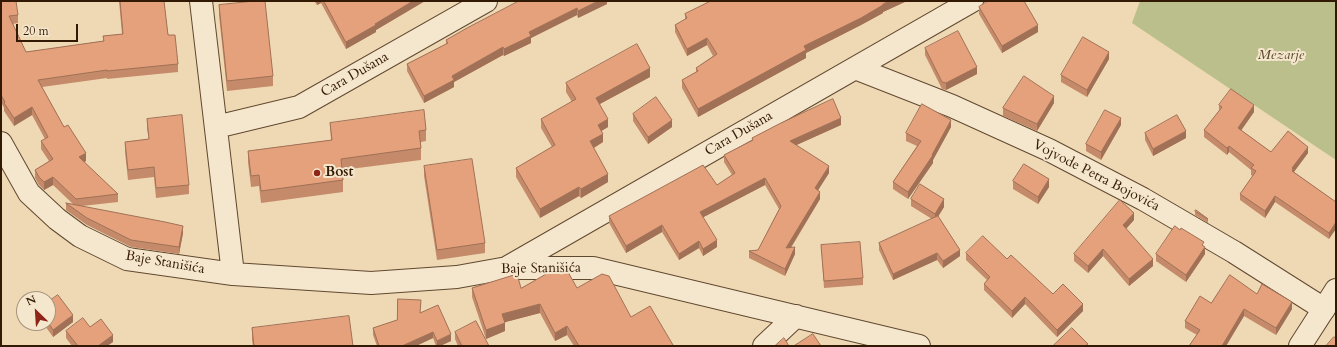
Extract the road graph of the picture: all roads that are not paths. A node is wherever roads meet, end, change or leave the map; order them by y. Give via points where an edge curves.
1 (201, 1) edge
2 (486, 1) edge
3 (972, 1) edge
4 (855, 68) junction
5 (216, 127) junction
6 (1, 143) edge
7 (506, 268) junction
8 (233, 274) junction
9 (1336, 290) edge
10 (1324, 309) junction
11 (796, 316) junction
12 (764, 346) edge
13 (918, 346) edge
14 (1300, 346) edge

1 - 5 street
2 - 5 street, Cara Dušana via 298,107
3 - 4 street, Cara Dušana
4 - 7 street, Cara Dušana
4 - 10 street, Vojvode Petra Bojovića via 952,106 1056,154 1143,199
5 - 8 street
6 - 8 street, Baje Stanišića via 29,193 80,236 128,259
7 - 8 street, Baje Stanišića via 457,277 371,283
7 - 11 street, Baje Stanišića via 593,268
9 - 10 street
10 - 14 street
11 - 12 street
11 - 13 street, Baje Stanišića

